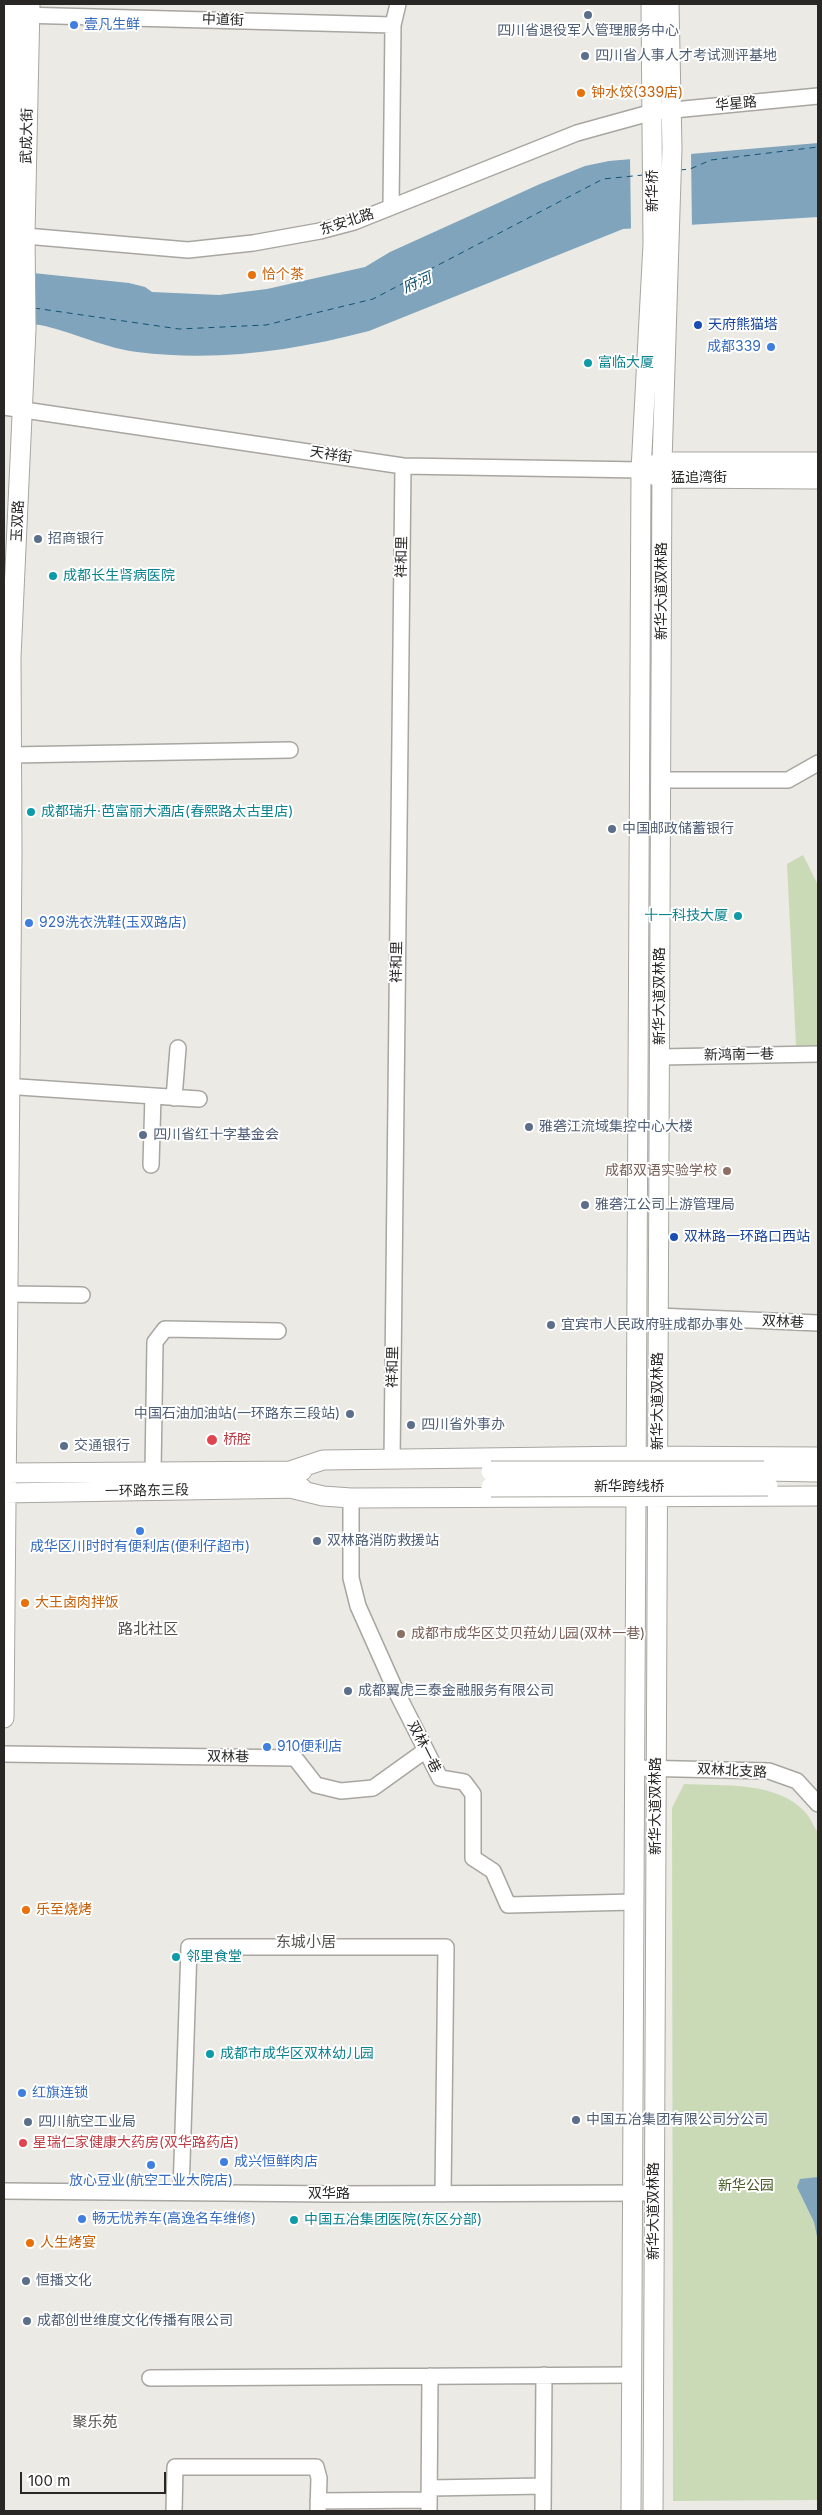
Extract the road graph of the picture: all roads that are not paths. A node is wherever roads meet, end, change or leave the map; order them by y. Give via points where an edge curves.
1 (398, 4) edge
2 (651, 4) edge
3 (670, 4) edge
4 (18, 10) edge
5 (394, 25) junction
6 (818, 96) edge
7 (672, 110) junction
8 (653, 112) junction
9 (391, 207) junction
10 (661, 232) junction
11 (13, 235) edge
12 (19, 330) joint
13 (13, 408) edge
14 (818, 462) edge
15 (403, 466) junction
16 (641, 470) junction
17 (662, 470) junction
18 (818, 479) edge
19 (4, 576) edge
20 (290, 750) dead end
21 (12, 755) junction
22 (818, 763) edge
23 (661, 780) junction
24 (8, 854) edge
25 (178, 1048) dead end
26 (818, 1054) edge
27 (660, 1056) junction
28 (7, 1086) edge
29 (153, 1096) junction
30 (174, 1098) junction
31 (199, 1100) dead end
32 (151, 1165) dead end
33 (8, 1294) junction
34 (82, 1295) dead end
35 (658, 1316) junction
36 (818, 1323) edge
37 (278, 1332) dead end
38 (636, 1456) junction
39 (658, 1457) junction
40 (818, 1457) edge
41 (392, 1459) junction
42 (153, 1472) junction
43 (818, 1472) edge
44 (5, 1473) edge
45 (766, 1479) junction
46 (290, 1480) junction
47 (818, 1486) edge
48 (5, 1493) edge
49 (818, 1496) edge
50 (636, 1497) junction
51 (658, 1497) junction
52 (351, 1498) junction
53 (4, 1676) edge
54 (4, 1718) edge
55 (426, 1750) junction
56 (4, 1754) edge
57 (635, 1768) junction
58 (656, 1768) junction
59 (818, 1804) edge
60 (634, 1902) junction
61 (4, 2191) edge
62 (181, 2192) junction
63 (633, 2193) junction
64 (654, 2193) junction
65 (443, 2194) junction
66 (632, 2374) junction
67 (544, 2375) junction
68 (430, 2376) junction
69 (150, 2378) dead end
70 (543, 2486) junction
71 (429, 2500) edge
72 (318, 2506) edge
73 (174, 2511) edge
74 (543, 2511) edge
75 (631, 2511) edge
76 (653, 2511) edge

1 - 5 street
2 - 8 main road, 新华桥
3 - 7 main road, 新华桥
4 - 5 street, 中道街
4 - 11 main road, 武成大街
5 - 9 street
6 - 7 street, 华星路
7 - 8 street, 华星路
7 - 10 main road, 新华桥 via 672,148
8 - 9 street, 东安北路 via 577,133
8 - 10 main road, 新华桥
9 - 11 street, 东安北路 via 320,231 188,250
10 - 16 main road, 新华大道双林路
10 - 17 main road, 新华大道双林路
11 - 12 main road, 武成大街 via 20,269
12 - 13 main road, 玉双路
13 - 15 street, 天祥街
13 - 19 main road, 玉双路
13 - 21 main road, 玉双路
14 - 17 main road, 猛追湾街
15 - 16 street, 天祥街
15 - 41 street, 祥和里
16 - 17 main road, 猛追湾街
16 - 38 main road, 新华大道双林路
17 - 18 main road, 猛追湾街
17 - 23 main road, 新华大道双林路
20 - 21 street
21 - 24 main road, 玉双路
22 - 23 street via 788,780
23 - 27 main road, 新华大道双林路
24 - 28 main road, 玉双路
25 - 30 street
26 - 27 street, 新鸿南一巷
27 - 35 main road, 新华大道双林路
28 - 29 street
28 - 33 main road, 玉双路
29 - 30 street
29 - 32 street
30 - 31 street
33 - 34 street
33 - 44 main road, 玉双路
35 - 36 street, 双林巷
35 - 39 main road, 新华大道双林路
37 - 42 street via 165,1329 156,1342
38 - 39 main road
38 - 41 main road
38 - 50 main road, 新华大道双林路
39 - 40 main road
39 - 51 main road, 新华大道双林路
41 - 46 main road via 323,1460
42 - 44 main road, 一环路东三段
42 - 46 main road, 一环路东三段
43 - 45 main road
44 - 48 main road, 玉双路
45 - 46 main road, 新华跨线桥, bridge
45 - 47 main road
46 - 48 main road, 一环路东三段
46 - 52 main road via 323,1496
48 - 53 main road, 玉双路
49 - 51 main road
50 - 51 main road
50 - 52 main road
50 - 57 main road, 新华大道双林路
51 - 58 main road, 新华大道双林路
52 - 55 street, 双林一巷 via 351,1578 358,1606
53 - 54 main road, 玉双路
55 - 56 street, 双林巷 via 373,1788 341,1791 316,1785 295,1758
55 - 60 street, 双林一巷 via 440,1778 464,1782 472,1794 473,1858 493,1871 508,1905
57 - 58 street, 双林北支路
57 - 60 main road, 新华大道双林路
58 - 59 street, 双林北支路 via 769,1771 797,1782
58 - 64 main road, 新华大道双林路
60 - 63 main road, 新华大道双林路
61 - 62 street, 双华路
62 - 65 street, 双华路
62 - 65 street via 189,1947 446,1947
63 - 64 street, 双华路
63 - 65 street, 双华路
63 - 66 main road, 新华大道双林路
64 - 76 main road, 新华大道双林路
66 - 67 street
66 - 75 main road, 新华大道双林路
67 - 68 street
67 - 70 street
68 - 69 street
68 - 71 street
70 - 71 street
70 - 74 street
71 - 72 street
72 - 73 street via 316,2467 175,2467

